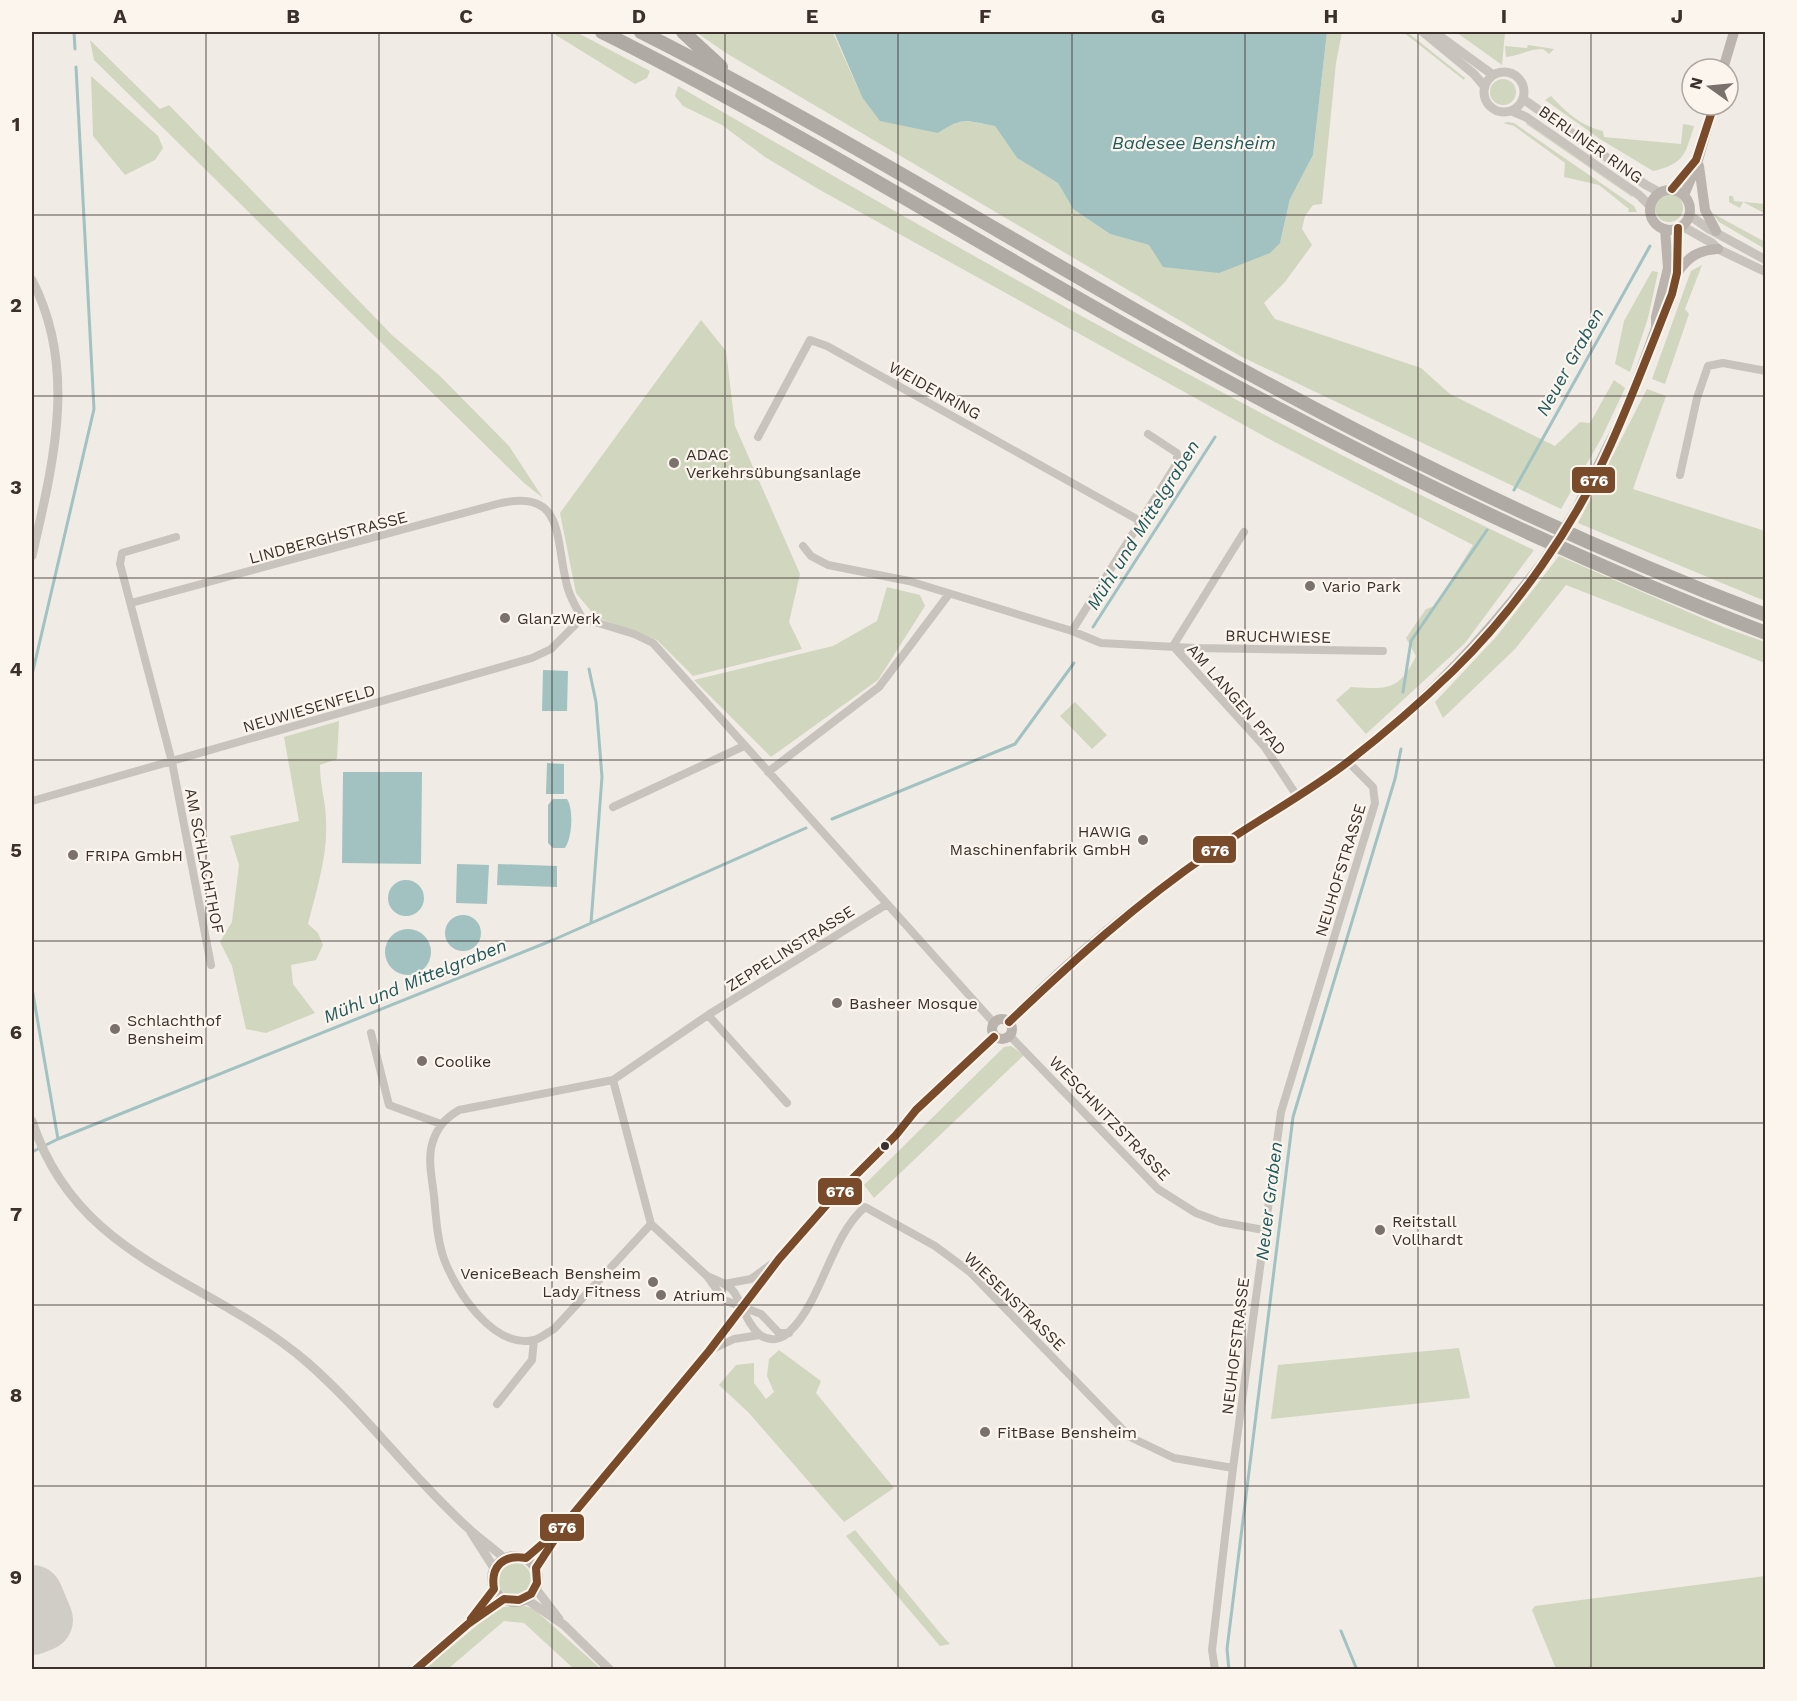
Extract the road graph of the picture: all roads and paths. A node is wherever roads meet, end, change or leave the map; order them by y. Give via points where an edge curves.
1 (602, 32) edge
2 (641, 32) edge
3 (683, 32) edge
4 (1423, 32) edge
5 (1434, 32) edge
6 (1734, 32) edge
7 (1727, 57) edge
8 (1493, 75) junction
9 (734, 79) junction
10 (1485, 87) junction
11 (1523, 99) junction
12 (1512, 111) junction
13 (1710, 117) edge
14 (1697, 156) junction
15 (1672, 189) junction
16 (1659, 192) junction
17 (1684, 195) junction
18 (1650, 206) junction
19 (1689, 215) junction
20 (1680, 227) junction
21 (1665, 229) junction
22 (1716, 231) junction
23 (1718, 249) junction
24 (1766, 260) edge
25 (1766, 272) edge
26 (1677, 273) junction
27 (32, 280) edge
28 (1656, 328) junction
29 (1766, 371) edge
30 (1148, 434) dead end
31 (758, 437) dead end
32 (1680, 475) dead end
33 (1142, 522) junction
34 (1244, 532) dead end
35 (176, 537) dead end
36 (803, 546) dead end
37 (32, 556) edge
38 (949, 594) junction
39 (131, 603) junction
40 (1766, 615) edge
41 (582, 618) junction
42 (1072, 631) junction
43 (1766, 633) edge
44 (1173, 646) junction
45 (1383, 651) dead end
46 (744, 746) junction
47 (172, 762) junction
48 (1348, 762) junction
49 (768, 772) junction
50 (1297, 796) junction
51 (32, 801) edge
52 (614, 807) dead end
53 (886, 904) junction
54 (211, 965) dead end
55 (708, 1015) junction
56 (1009, 1022) junction
57 (994, 1023) junction
58 (371, 1033) dead end
59 (994, 1036) junction
60 (1010, 1036) junction
61 (613, 1080) junction
62 (787, 1103) dead end
63 (32, 1121) edge
64 (441, 1124) junction
65 (651, 1224) junction
66 (1264, 1230) junction
67 (779, 1259) junction
68 (707, 1276) junction
69 (724, 1284) junction
70 (742, 1308) junction
71 (789, 1333) junction
72 (760, 1335) junction
73 (534, 1340) junction
74 (709, 1351) junction
75 (497, 1404) dead end
76 (1233, 1468) junction
77 (564, 1526) junction
78 (470, 1530) junction
79 (504, 1558) junction
80 (526, 1558) junction
81 (494, 1568) junction
82 (536, 1568) junction
83 (494, 1589) junction
84 (536, 1589) junction
85 (504, 1599) junction
86 (526, 1599) junction
87 (468, 1624) junction
88 (564, 1625) junction
89 (414, 1670) edge
90 (610, 1670) edge
91 (1215, 1670) edge

1 - 43 highway via 866,175 1124,324 1336,440 1550,544
2 - 9 highway
3 - 9 highway
4 - 10 street, BERLINER RING
5 - 8 street, BERLINER RING
6 - 7 main road
8 - 10 street
8 - 11 street, BERLINER RING via 1506,72 1518,77 1524,87
9 - 40 highway via 1135,310 1347,426 1530,515
10 - 12 street, BERLINER RING via 1484,96 1492,108
11 - 12 street, BERLINER RING
11 - 16 street, BERLINER RING
12 - 18 street, BERLINER RING
13 - 14 main road
14 - 15 main road
14 - 17 main road
14 - 22 main road via 1705,210
15 - 16 main road, BERLINER RING
15 - 17 main road
16 - 18 main road, BERLINER RING
17 - 19 main road
18 - 21 main road, BERLINER RING via 1653,221
19 - 20 main road
19 - 22 street
20 - 21 main road
20 - 23 street
20 - 26 main road
21 - 28 main road via 1668,268
22 - 24 street
23 - 25 street
23 - 26 main road via 1701,251 1685,261
26 - 28 main road via 1664,319
27 - 37 street via 54,343 60,408 54,456
28 - 48 main road, bridge via 1610,446 1544,562 1454,670
29 - 32 street via 1723,363 1708,366
30 - 33 street via 1179,458
31 - 33 street, WEIDENRING via 810,340 943,409
33 - 42 street
34 - 44 street
35 - 39 street via 122,553 120,564
36 - 38 street via 811,556 828,565 909,581
38 - 42 street
38 - 49 street via 879,687
39 - 41 street, LINDBERGHSTRASSE via 517,499 531,500 552,516 568,589
39 - 47 street
41 - 46 street via 653,643
41 - 47 street, NEUWIESENFELD via 551,649 532,658
42 - 44 street, AM LANGEN PFAD via 1101,643
44 - 45 street, BRUCHWIESE
44 - 50 street, AM LANGEN PFAD via 1264,746
46 - 49 street
46 - 52 street
47 - 51 street, NEUWIESENFELD
47 - 54 street, AM SCHLACHTHOF
48 - 50 main road
48 - 66 street, NEUHOFSTRASSE via 1373,787 1375,803 1281,1112
49 - 53 street
50 - 56 main road via 1144,900 1086,948
53 - 55 street, ZEPPELINSTRASSE
53 - 57 street
55 - 61 street, ZEPPELINSTRASSE
55 - 62 street
56 - 57 main road via 1003,1019
56 - 60 main road
57 - 59 main road
58 - 64 street via 389,1105
59 - 60 main road via 1002,1040
59 - 67 main road via 916,1110
60 - 66 street, WESCHNITZSTRASSE via 1158,1189 1196,1213
61 - 64 street via 459,1110
61 - 65 street
63 - 78 street via 62,1185 95,1222 126,1248 175,1279 257,1324 310,1365
64 - 73 street via 430,1155 444,1259 456,1285 485,1323 514,1339
65 - 68 street
65 - 73 street via 554,1329
66 - 76 street, NEUHOFSTRASSE
67 - 69 street via 751,1278
67 - 70 main road
68 - 69 street
68 - 70 street via 724,1300
69 - 70 street
70 - 71 street via 761,1314 779,1333
70 - 72 street
70 - 74 main road
71 - 72 street via 776,1340
71 - 76 street, WIESENSTRASSE via 848,1228 864,1207 935,1246 970,1272 1130,1437 1174,1458
72 - 74 street via 734,1339
73 - 75 street via 532,1360
74 - 77 main road
76 - 91 street, NEUHOFSTRASSE via 1212,1650
77 - 80 main road
77 - 82 main road
78 - 79 street
78 - 81 street
79 - 80 main road
79 - 81 main road
80 - 82 main road
81 - 83 main road
82 - 84 main road
83 - 85 main road
83 - 87 main road
84 - 86 main road
84 - 88 street
85 - 86 main road
85 - 87 main road
86 - 88 street
87 - 89 main road
88 - 90 street

